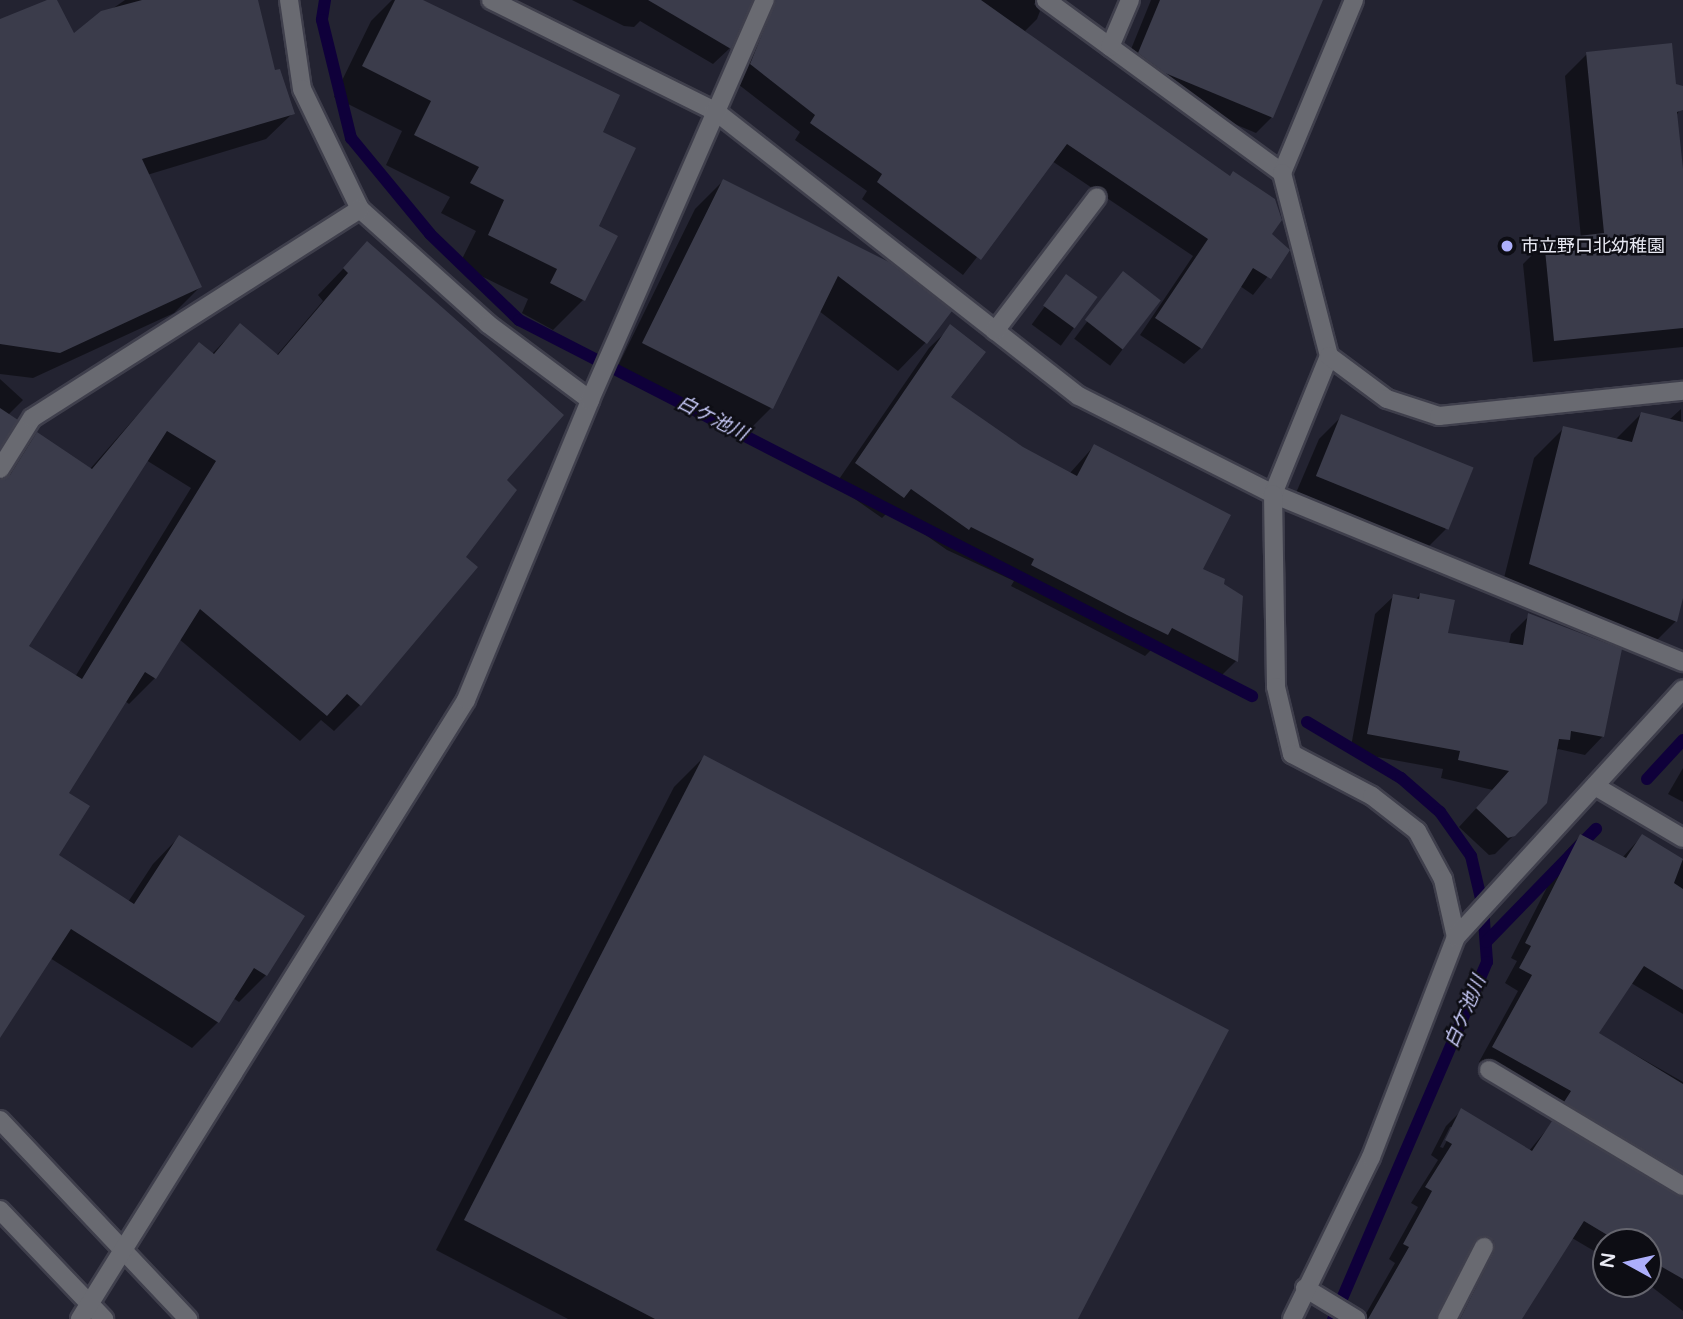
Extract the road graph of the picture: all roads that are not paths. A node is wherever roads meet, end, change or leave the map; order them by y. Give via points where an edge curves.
1 (289, 0) edge
2 (491, 0) edge
3 (765, 0) edge
4 (1046, 0) edge
5 (1130, 0) edge
6 (1354, 0) edge
7 (1110, 47) junction
8 (715, 111) junction
9 (1282, 173) junction
10 (1097, 197) dead end
11 (360, 209) junction
12 (995, 331) junction
13 (1329, 356) junction
14 (1683, 391) edge
15 (590, 400) junction
16 (0, 469) edge
17 (1273, 494) junction
18 (1683, 662) edge
19 (1683, 689) edge
20 (1595, 786) junction
21 (1683, 838) edge
22 (1456, 937) junction
23 (1489, 1070) dead end
24 (0, 1120) edge
25 (1683, 1186) edge
26 (0, 1210) edge
27 (1484, 1247) dead end
28 (124, 1252) junction
29 (1305, 1288) junction
30 (85, 1312) edge
31 (104, 1319) edge
32 (188, 1319) edge
33 (1292, 1319) edge
34 (1356, 1319) edge
35 (1447, 1319) edge

1 - 11 street via 302,89
2 - 8 street
3 - 8 street
4 - 7 street
5 - 7 street
6 - 9 street
7 - 9 street
8 - 12 street
8 - 15 street
9 - 13 street
10 - 12 street
11 - 15 street via 488,324
11 - 16 street via 32,418
12 - 17 street via 1079,396
13 - 14 street via 1387,399 1439,416
13 - 17 street
15 - 28 street via 466,700
17 - 18 street
17 - 22 street via 1276,687 1292,754 1372,796 1417,831 1443,879
19 - 20 street
20 - 21 street
20 - 22 street
22 - 29 street via 1371,1157
23 - 25 street
24 - 28 street
26 - 30 street
27 - 35 street
28 - 30 street
28 - 32 street
29 - 33 street
29 - 34 street
30 - 31 street

